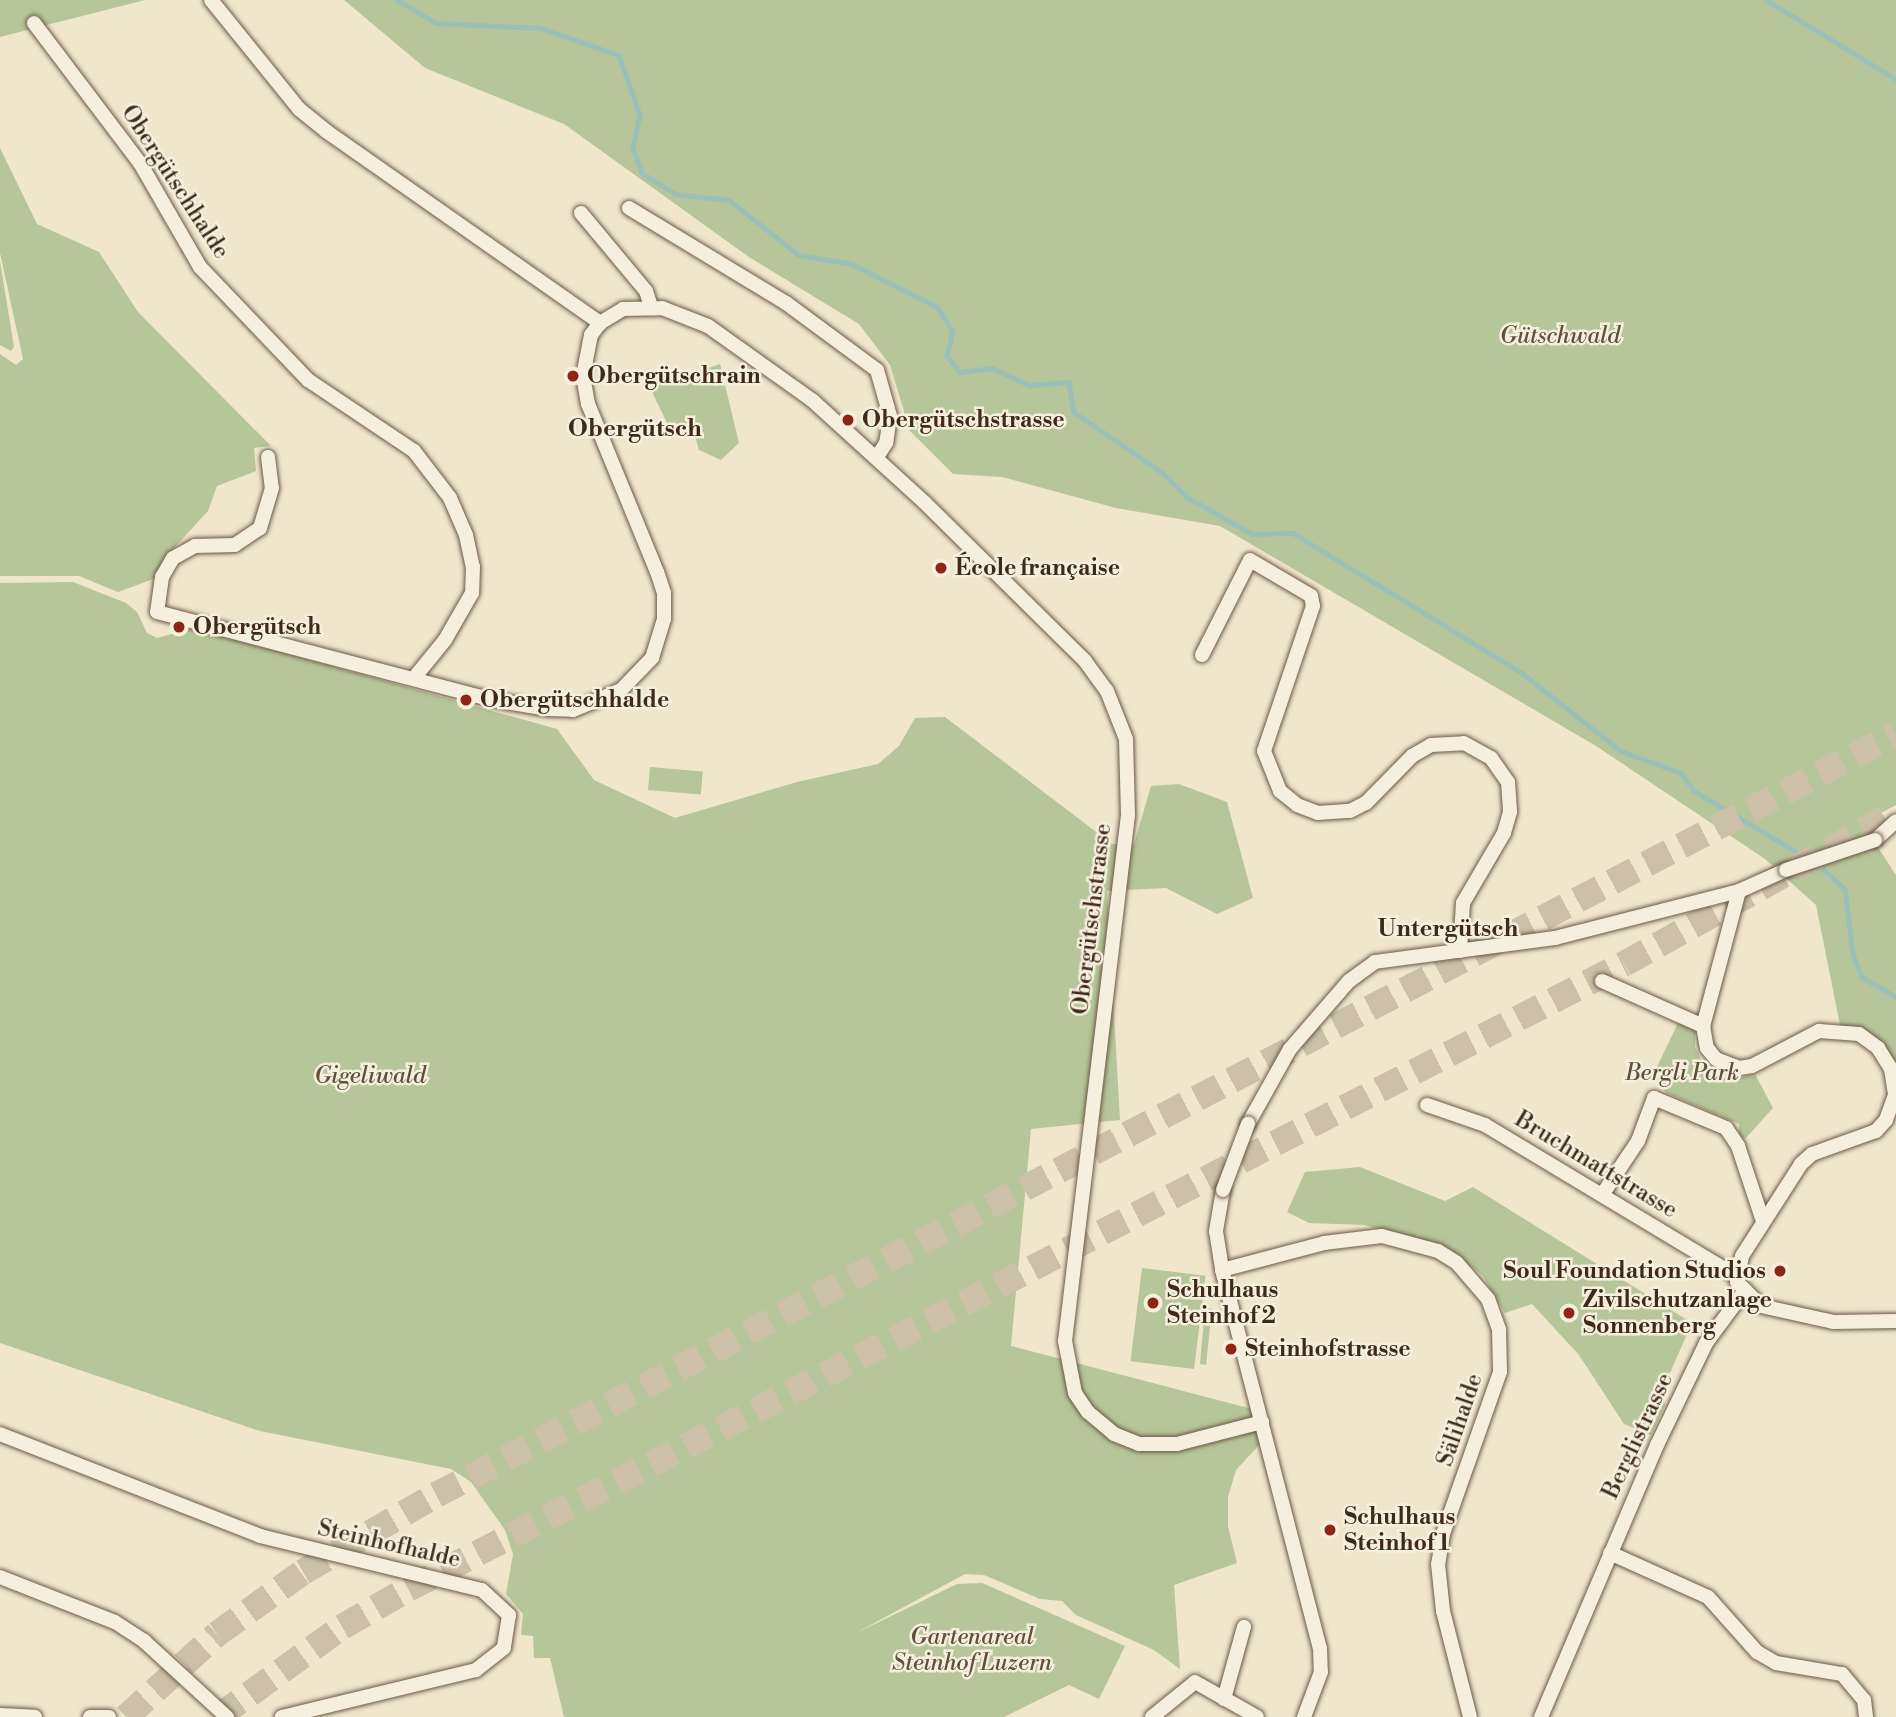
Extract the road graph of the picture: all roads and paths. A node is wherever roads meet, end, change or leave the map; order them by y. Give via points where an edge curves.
1 (211, 0) edge
2 (34, 23) dead end
3 (629, 208) dead end
4 (581, 213) dead end
5 (651, 306) junction
6 (600, 323) junction
7 (268, 457) dead end
8 (877, 457) junction
9 (1202, 655) dead end
10 (414, 678) junction
11 (1896, 821) edge
12 (1739, 891) junction
13 (1460, 951) junction
14 (1602, 981) dead end
15 (1703, 1026) junction
16 (1427, 1105) dead end
17 (1602, 1195) junction
18 (1763, 1221) junction
19 (1222, 1270) junction
20 (1736, 1276) junction
21 (1743, 1293) junction
22 (1896, 1321) edge
23 (1262, 1422) junction
24 (0, 1434) edge
25 (1610, 1553) junction
26 (0, 1577) edge
27 (1244, 1627) dead end
28 (1224, 1699) junction
29 (0, 1715) edge
30 (35, 1717) edge
31 (90, 1717) edge
32 (109, 1717) edge
33 (227, 1717) edge
34 (282, 1717) edge
35 (1152, 1717) edge
36 (1257, 1717) edge
37 (1304, 1717) edge
38 (1471, 1717) edge
39 (1541, 1717) edge
40 (1867, 1717) edge

1 - 6 street via 299,109 317,124
2 - 10 street, Obergütschhalde via 140,163 200,267 308,380 414,452 450,498 467,535 472,593 445,640
3 - 8 street via 786,303 877,370 890,416 886,443
4 - 5 street via 646,291
5 - 6 street, Obergütschstrasse via 623,309
5 - 8 street, Obergütschstrasse via 694,318 746,351
6 - 10 street via 586,348 583,376 588,404 664,593 664,619 652,658 621,690 573,710 488,699
7 - 10 street via 272,488 260,528 235,545 195,546 173,558 162,577 157,612
8 - 23 street, Obergütschstrasse via 1085,661 1115,707 1126,739 1130,778 1065,1341 1075,1393 1088,1412 1114,1434 1139,1444 1177,1444
9 - 13 street via 1250,560 1311,596 1313,606 1264,751 1280,791 1318,813 1350,811 1366,803 1412,756 1431,745 1464,743 1492,758 1508,782 1510,812 1504,833 1462,903
11 - 12 street, bridge via 1878,837
12 - 13 street via 1555,938
12 - 15 street
13 - 19 street, bridge via 1387,958 1356,974 1279,1065 1248,1124 1223,1190 1216,1231
14 - 15 street
15 - 18 street via 1707,1048 1726,1065 1752,1066 1799,1038 1841,1030 1859,1034 1878,1048 1891,1069 1895,1095 1886,1121 1859,1140 1812,1154
16 - 17 street, Bruchmattstrasse via 1485,1125
17 - 18 street via 1638,1141 1654,1098 1726,1128 1738,1146
17 - 20 street, Bruchmattstrasse
18 - 20 street
19 - 23 street
19 - 38 street, Sälihalde via 1324,1243 1382,1236 1418,1242 1457,1263 1475,1280 1495,1313 1502,1356 1493,1397 1444,1531 1439,1585
20 - 21 street
21 - 22 street via 1761,1306 1834,1322
21 - 25 street, Berglistrasse via 1706,1343
23 - 37 street via 1320,1648 1321,1672
24 - 34 street, Steinhofhalde via 260,1536 482,1590 509,1615 503,1648 476,1670
25 - 39 street, Berglistrasse
25 - 40 street via 1708,1597 1757,1652 1776,1663 1843,1674 1864,1700
26 - 33 street via 115,1622 144,1641
27 - 28 street
28 - 35 street via 1195,1682
28 - 36 street
29 - 30 street
31 - 32 street

